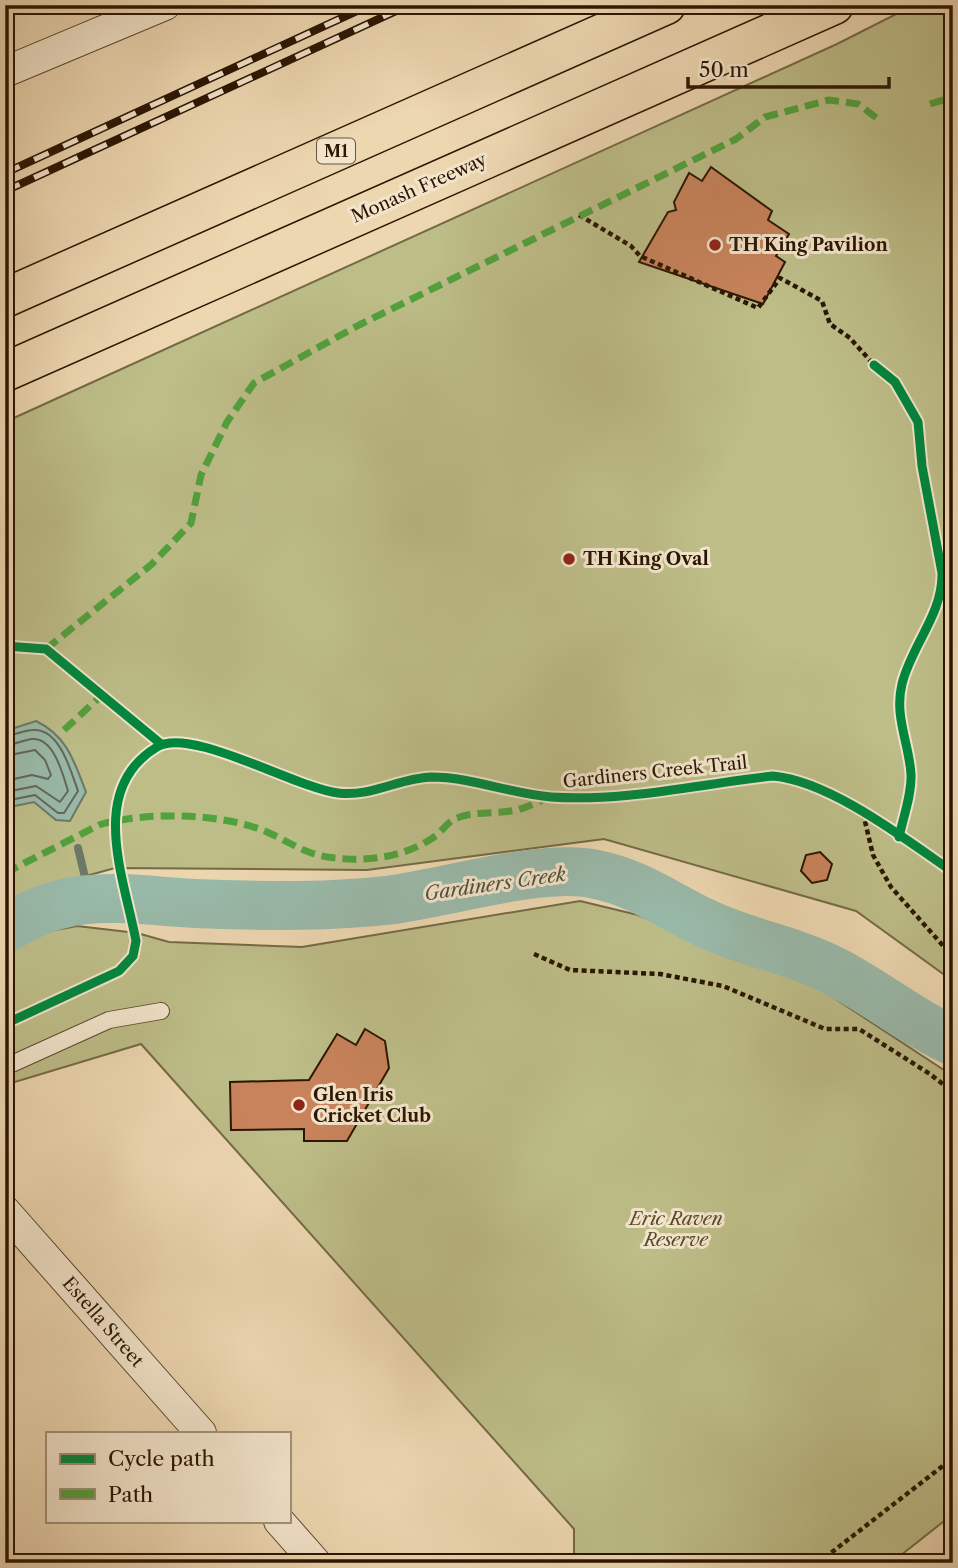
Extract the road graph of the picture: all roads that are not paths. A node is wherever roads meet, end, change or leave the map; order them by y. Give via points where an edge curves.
1 (165, 5) edge
2 (666, 5) edge
3 (834, 5) edge
4 (5, 72) edge
5 (5, 298) edge
6 (5, 372) edge
7 (161, 1011) dead end
8 (5, 1067) edge
9 (5, 1211) edge
10 (200, 1432) edge
11 (280, 1522) edge
12 (316, 1563) edge

1 - 4 street
2 - 5 highway, M1
3 - 6 highway, Monash Freeway
7 - 8 lane via 109,1020
9 - 10 street, Estella Street
11 - 12 street

